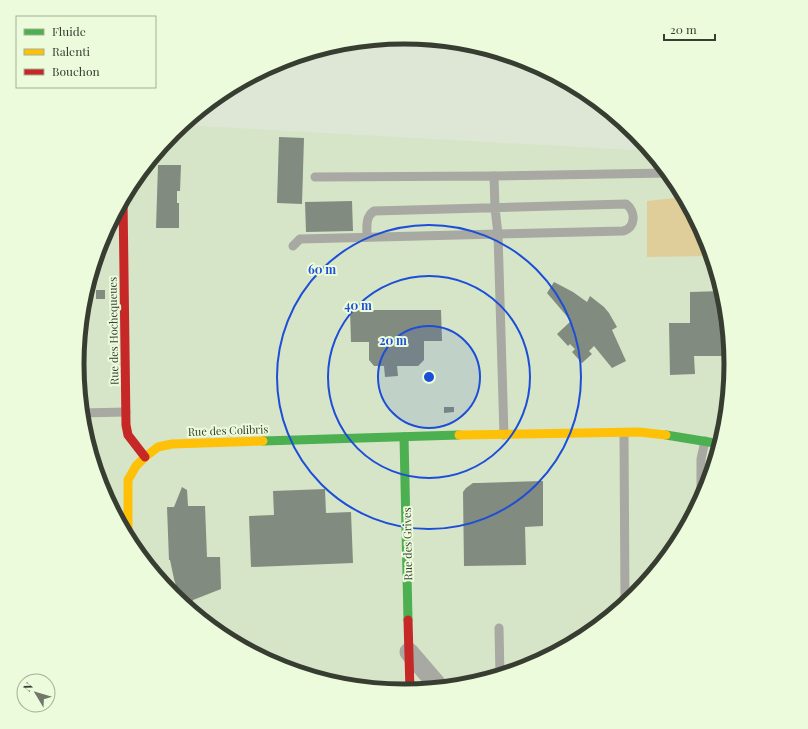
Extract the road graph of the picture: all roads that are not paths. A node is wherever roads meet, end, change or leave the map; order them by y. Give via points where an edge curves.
1 (661, 173) edge
2 (494, 176) junction
3 (315, 177) dead end
4 (124, 208) edge
5 (495, 208) junction
6 (498, 234) junction
7 (367, 237) junction
8 (293, 246) dead end
9 (126, 412) junction
10 (87, 413) edge
11 (624, 433) junction
12 (504, 435) junction
13 (404, 436) junction
14 (705, 440) junction
15 (715, 442) edge
16 (145, 457) junction
17 (701, 484) edge
18 (128, 528) edge
19 (625, 596) edge
20 (499, 628) dead end
21 (409, 652) junction
22 (500, 670) edge
23 (436, 683) edge
24 (410, 685) edge

1 - 2 lane
2 - 3 lane
2 - 5 lane
4 - 9 street, Rue des Hochequeues
5 - 6 lane
5 - 6 lane via 626,204 631,208 633,215 632,226 623,231
5 - 7 lane via 374,211 367,221
6 - 7 lane
6 - 12 lane
7 - 8 lane via 300,239
9 - 10 lane
9 - 16 street, Rue des Hochequeues via 128,435
11 - 12 street, Rue des Colibris
11 - 14 street, Rue des Colibris via 639,432
11 - 19 lane
12 - 13 street, Rue des Colibris
13 - 16 street, Rue des Colibris via 172,444 158,447
13 - 21 street, Rue des Grives
14 - 15 street, Rue des Colibris
14 - 17 lane via 701,459
16 - 18 street, Rue des Colibris via 128,480
20 - 22 lane
21 - 23 street
21 - 24 street, Rue des Grives

